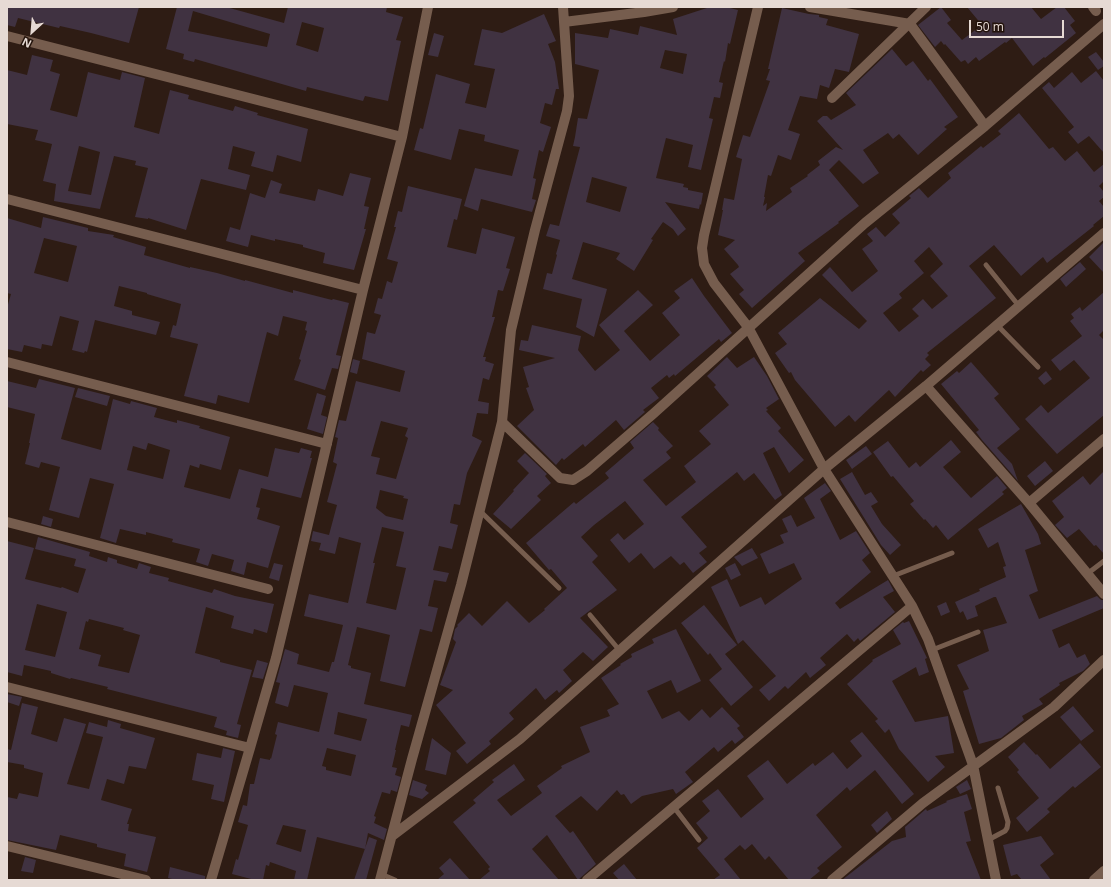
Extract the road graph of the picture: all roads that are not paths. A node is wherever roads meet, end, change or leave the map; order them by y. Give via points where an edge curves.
1 (428, 7) edge
2 (563, 7) edge
3 (673, 7) edge
4 (758, 7) edge
5 (810, 7) edge
6 (926, 7) edge
7 (564, 22) junction
8 (910, 24) junction
9 (1104, 24) edge
10 (7, 36) edge
11 (832, 98) dead end
12 (985, 126) junction
13 (402, 137) junction
14 (7, 199) edge
15 (1104, 233) edge
16 (986, 265) dead end
17 (363, 290) junction
18 (1019, 306) junction
19 (997, 325) junction
20 (748, 327) junction
21 (7, 362) edge
22 (1038, 367) dead end
23 (926, 386) junction
24 (502, 422) junction
25 (1104, 439) edge
26 (326, 444) junction
27 (824, 469) junction
28 (1029, 503) junction
29 (480, 511) junction
30 (7, 522) edge
31 (952, 553) dead end
32 (1104, 561) edge
33 (1087, 574) junction
34 (893, 576) junction
35 (559, 588) dead end
36 (268, 589) dead end
37 (1104, 594) edge
38 (912, 606) junction
39 (590, 614) dead end
40 (978, 632) dead end
41 (620, 650) junction
42 (932, 650) junction
43 (1104, 660) edge
44 (7, 687) edge
45 (250, 748) junction
46 (972, 765) junction
47 (998, 788) dead end
48 (674, 806) junction
49 (392, 836) junction
50 (699, 840) dead end
51 (988, 840) junction
52 (7, 846) edge
53 (1104, 871) edge
54 (380, 877) edge
55 (131, 878) edge
56 (146, 880) edge
57 (211, 880) edge
58 (395, 880) edge
59 (587, 880) edge
60 (832, 880) edge
61 (996, 880) edge
62 (1094, 880) edge

1 - 13 street
2 - 7 street
3 - 7 street
4 - 20 street via 702,248 704,264 714,283
5 - 8 street
6 - 8 street
7 - 24 street via 569,96 567,111 511,330
8 - 11 street
8 - 12 street
9 - 12 street
10 - 13 street
12 - 20 street via 865,223
13 - 17 street
14 - 17 street
15 - 18 street
16 - 18 lane
17 - 26 street
18 - 19 street
19 - 22 lane
19 - 23 street
20 - 24 street via 653,414 573,480 560,478
20 - 27 street
21 - 26 street
23 - 27 street
23 - 28 street
24 - 29 street
25 - 28 street
26 - 45 street via 282,635
27 - 34 street
27 - 41 street
28 - 33 street
29 - 35 lane
29 - 49 street
30 - 36 street
31 - 34 lane
32 - 33 lane
33 - 37 street
34 - 38 street
38 - 42 street
38 - 48 street
39 - 41 lane
40 - 42 lane
41 - 49 street via 520,739
42 - 46 street
43 - 46 street via 1054,707
44 - 45 street
45 - 57 street
46 - 51 street
46 - 60 street
47 - 51 lane via 1008,822 1007,828
48 - 50 lane
48 - 59 street
49 - 54 street
51 - 61 street
52 - 55 street
53 - 62 street
54 - 58 lane
55 - 56 street

